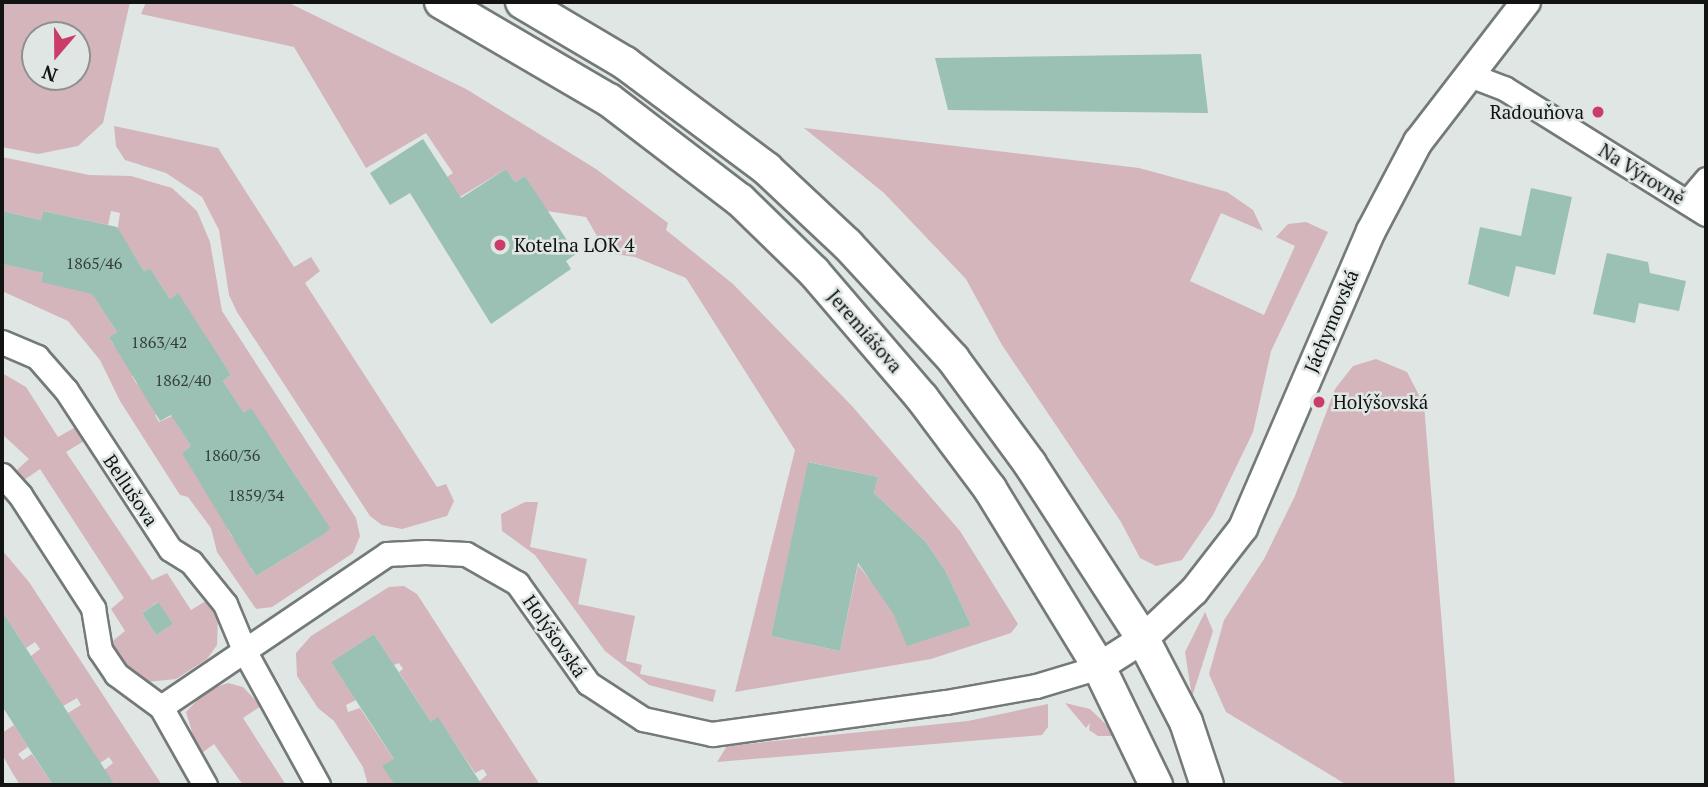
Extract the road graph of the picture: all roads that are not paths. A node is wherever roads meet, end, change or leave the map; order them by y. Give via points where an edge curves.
1 (441, 2) edge
2 (522, 2) edge
3 (1526, 2) edge
4 (1467, 74) junction
5 (1706, 179) edge
6 (1697, 208) edge
7 (2, 342) edge
8 (2, 475) edge
9 (1143, 639) junction
10 (245, 652) junction
11 (1099, 667) junction
12 (161, 707) junction
13 (205, 785) edge
14 (318, 785) edge
15 (1156, 785) edge
16 (1207, 785) edge

1 - 11 main road, Jeremiášova via 621,108 740,201 814,272 922,398 990,489
2 - 9 main road via 625,63 767,169 846,244 953,359 1030,464
3 - 4 street, Jáchymovská
4 - 6 street, Na Výrovně via 1504,88
4 - 9 street, Jáchymovská via 1419,142 1371,231 1243,528 1194,591
5 - 6 street
7 - 10 street, Bellušova via 37,357 66,390 170,549 191,562 225,604
8 - 12 street via 93,608 100,650 116,674
9 - 11 street, Jáchymovská
9 - 16 main road via 1186,722
10 - 11 street, Holýšovská via 387,554 425,552 466,554 517,583 588,683 643,719 712,734 946,702 1036,686
10 - 12 street
10 - 14 street, Bellušova
11 - 15 main road, Jeremiášova
12 - 13 street

